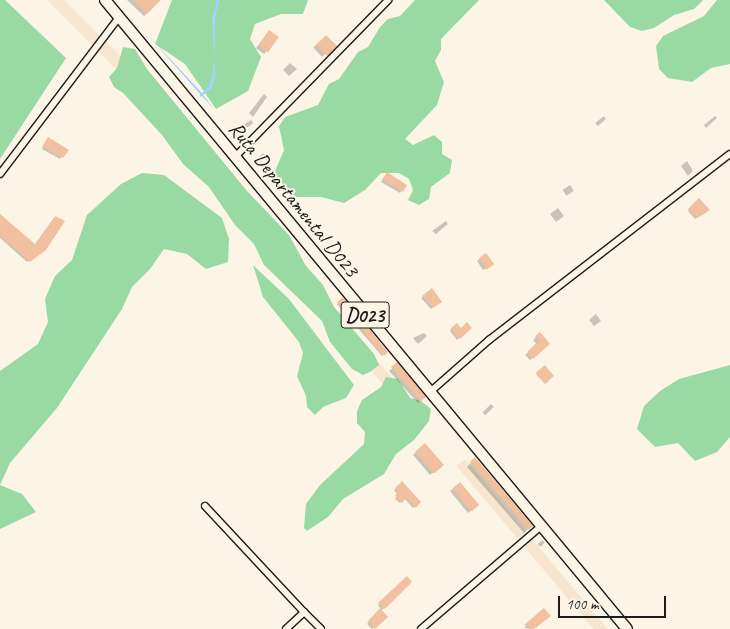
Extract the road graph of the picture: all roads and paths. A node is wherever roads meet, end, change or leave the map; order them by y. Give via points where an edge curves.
1 (105, 0) edge
2 (388, 0) edge
3 (119, 17) junction
4 (730, 154) edge
5 (236, 156) junction
6 (0, 174) edge
7 (430, 392) junction
8 (205, 506) dead end
9 (542, 526) junction
10 (304, 612) junction
11 (286, 629) edge
12 (321, 629) edge
13 (421, 629) edge
14 (627, 629) edge

1 - 3 main road, Ruta Departamental D023 / D023
2 - 5 street
3 - 5 main road, Ruta Departamental D023 / D023
3 - 6 street
4 - 7 street via 489,340
5 - 7 main road, Ruta Departamental D023 / D023
7 - 9 main road, Ruta Departamental D023 / D023
8 - 10 street
9 - 13 street
9 - 14 main road, Ruta Departamental D023 / D023
10 - 11 street
10 - 12 street

